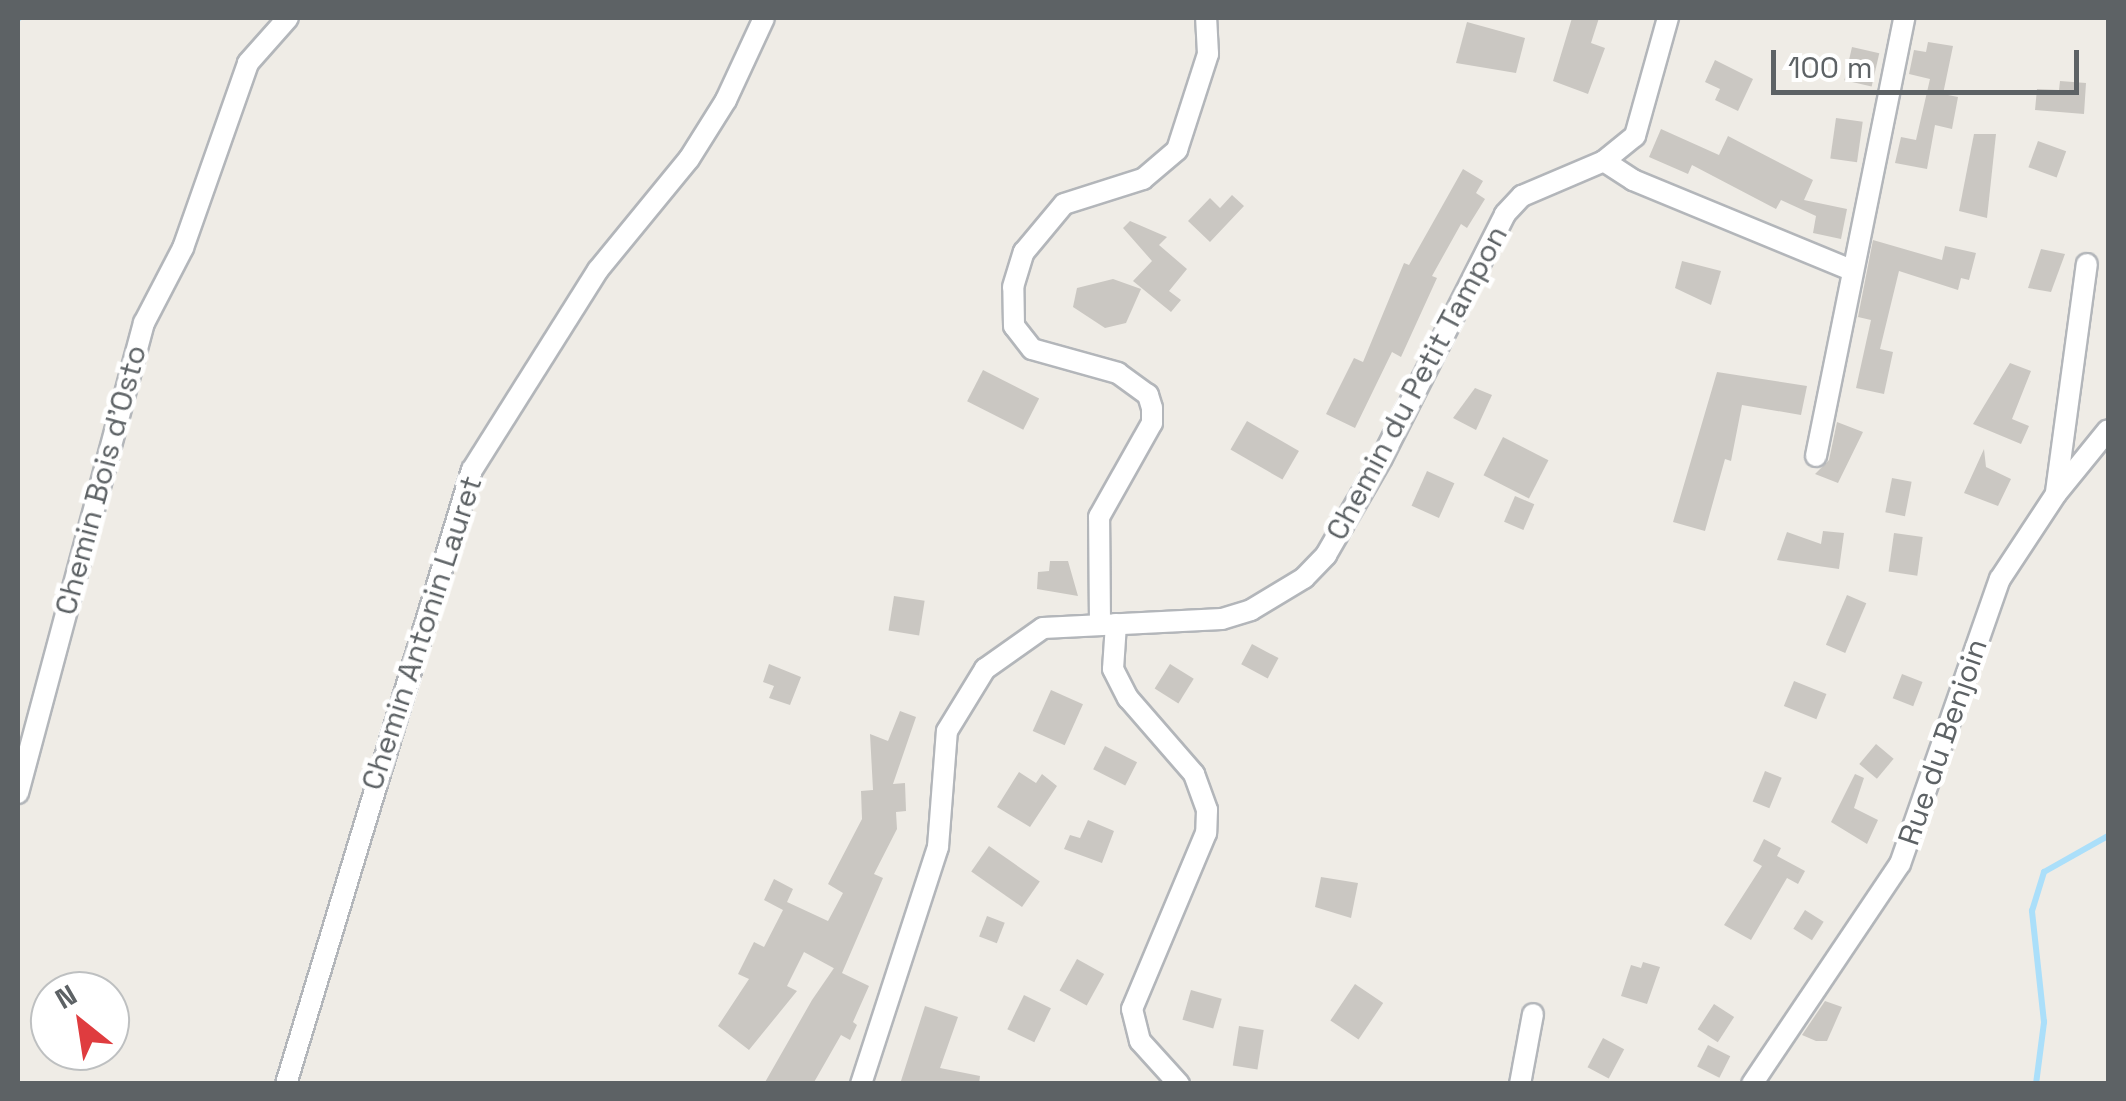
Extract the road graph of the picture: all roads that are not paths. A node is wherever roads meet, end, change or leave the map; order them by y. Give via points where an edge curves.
1 (288, 18) edge
2 (764, 18) edge
3 (1206, 18) edge
4 (1668, 18) edge
5 (1904, 18) edge
6 (1604, 161) junction
7 (2088, 264) dead end
8 (1849, 269) junction
9 (2108, 430) edge
10 (1816, 456) dead end
11 (2056, 494) junction
12 (1108, 624) junction
13 (18, 792) edge
14 (1533, 1014) dead end
15 (286, 1084) edge
16 (861, 1084) edge
17 (1179, 1084) edge
18 (1520, 1084) edge
19 (1752, 1084) edge

1 - 13 street, Chemin Bois d'Osto via 248,62 183,248 144,323
2 - 15 street, Chemin Antonin Lauret via 689,159 598,270 472,470
3 - 12 street via 1208,54 1199,98 1178,150 1143,179 1064,204 1024,252 1013,287 1014,326 1032,350 1118,373 1148,396 1152,408 1152,422 1098,517
4 - 6 street, Chemin du Petit Tampon via 1645,114 1635,136
5 - 8 street
6 - 8 street via 1633,180
6 - 12 street, Chemin du Petit Tampon via 1542,185 1504,214 1382,458 1326,555 1304,578 1222,619
7 - 11 street, Rue du Benjoin
8 - 10 street
9 - 11 street, Rue du Benjoin
11 - 19 street, Rue du Benjoin via 2000,580 1900,864
12 - 16 street, Chemin du Petit Tampon via 1044,628 1014,643 960,702 947,730 938,846
12 - 17 street via 1113,669 1128,698 1194,774 1207,810 1206,833 1132,1009 1140,1042
14 - 18 street

